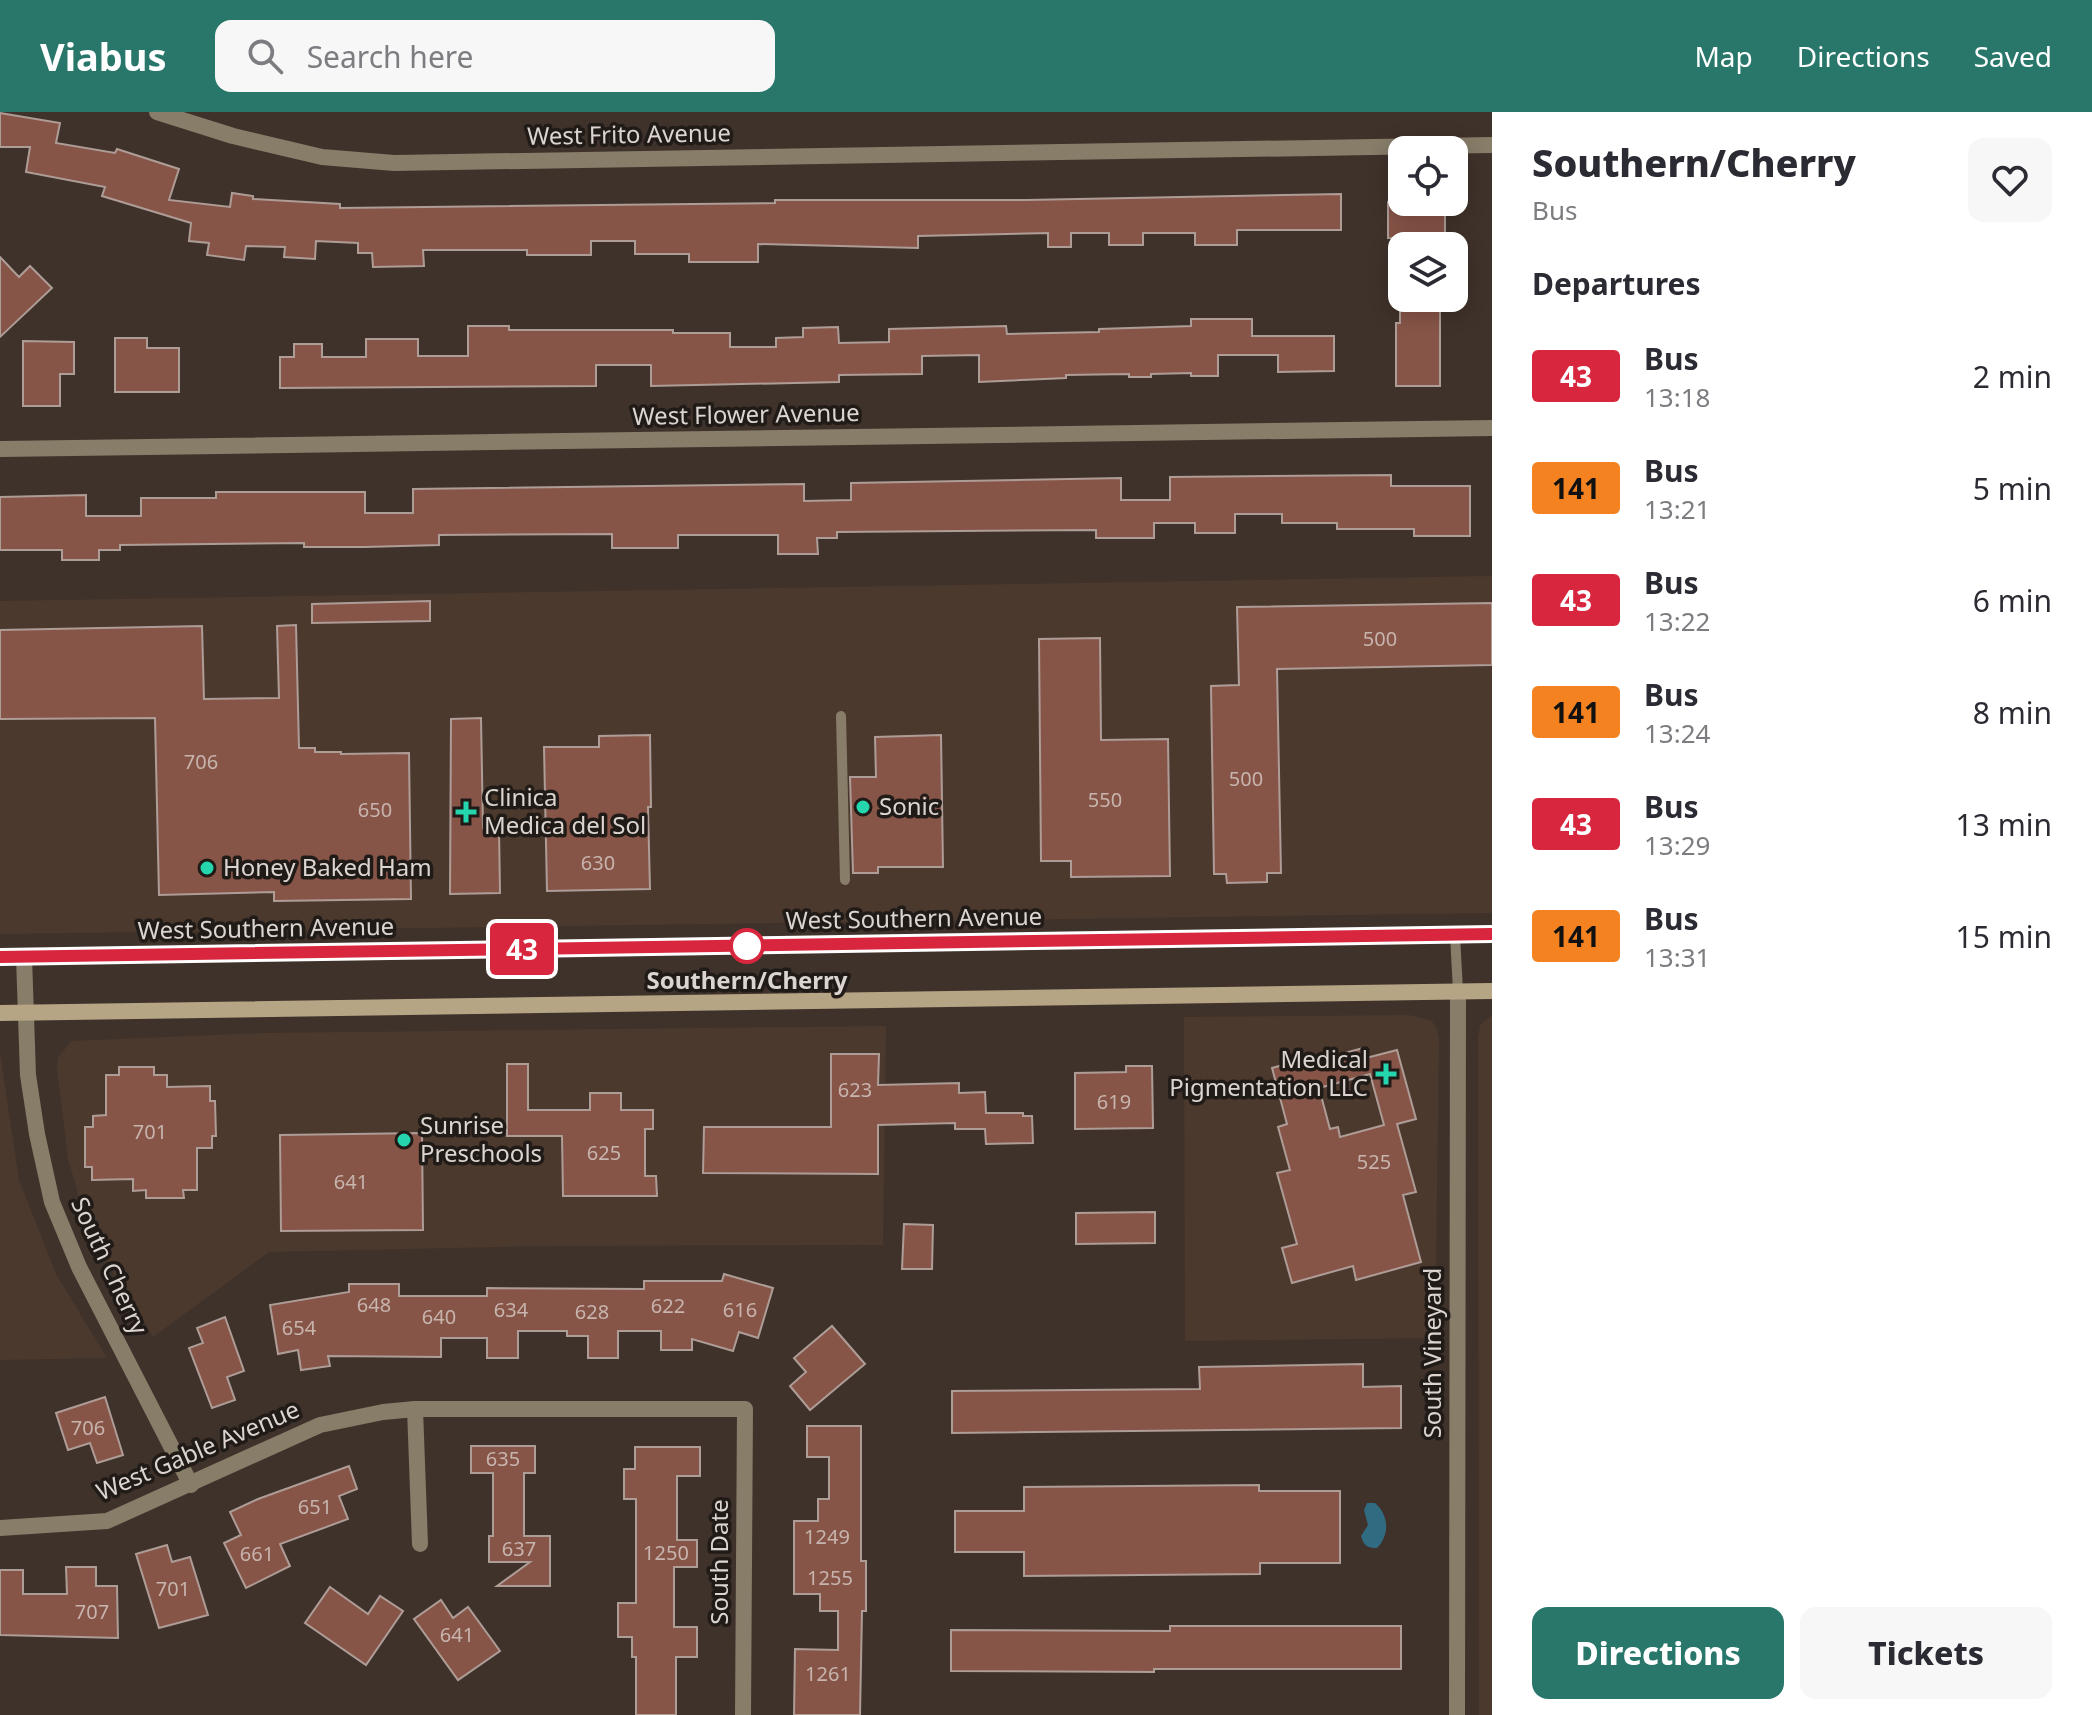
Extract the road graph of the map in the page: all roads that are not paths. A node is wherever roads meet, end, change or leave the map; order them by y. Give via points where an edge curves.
1 (157, 112) edge
2 (1492, 145) edge
3 (1492, 428) edge
4 (0, 449) edge
5 (841, 716) dead end
6 (845, 880) dead end
7 (1492, 934) edge
8 (1455, 935) junction
9 (0, 957) edge
10 (24, 957) junction
11 (1458, 991) junction
12 (1492, 991) edge
13 (0, 1013) edge
14 (25, 1013) junction
15 (415, 1409) junction
16 (745, 1409) joint
17 (191, 1485) junction
18 (0, 1528) edge
19 (420, 1544) dead end
20 (743, 1715) edge
21 (1457, 1715) edge

1 - 2 street, West Frito Avenue via 322,157 394,163
3 - 4 street, West Flower Avenue
5 - 6 lane
7 - 8 main road, West Southern Avenue
8 - 10 main road, West Southern Avenue
8 - 11 lane
9 - 10 main road, West Southern Avenue
10 - 14 street, South Cherry
11 - 12 main road
11 - 14 main road
11 - 21 street, South Vineyard
13 - 14 main road
14 - 17 street, South Cherry via 30,1086 52,1202 79,1267
15 - 16 street, West Gable Avenue
15 - 17 street, West Gable Avenue via 320,1425
15 - 19 street
16 - 20 street, South Date
17 - 18 street, West Gable Avenue via 107,1521

